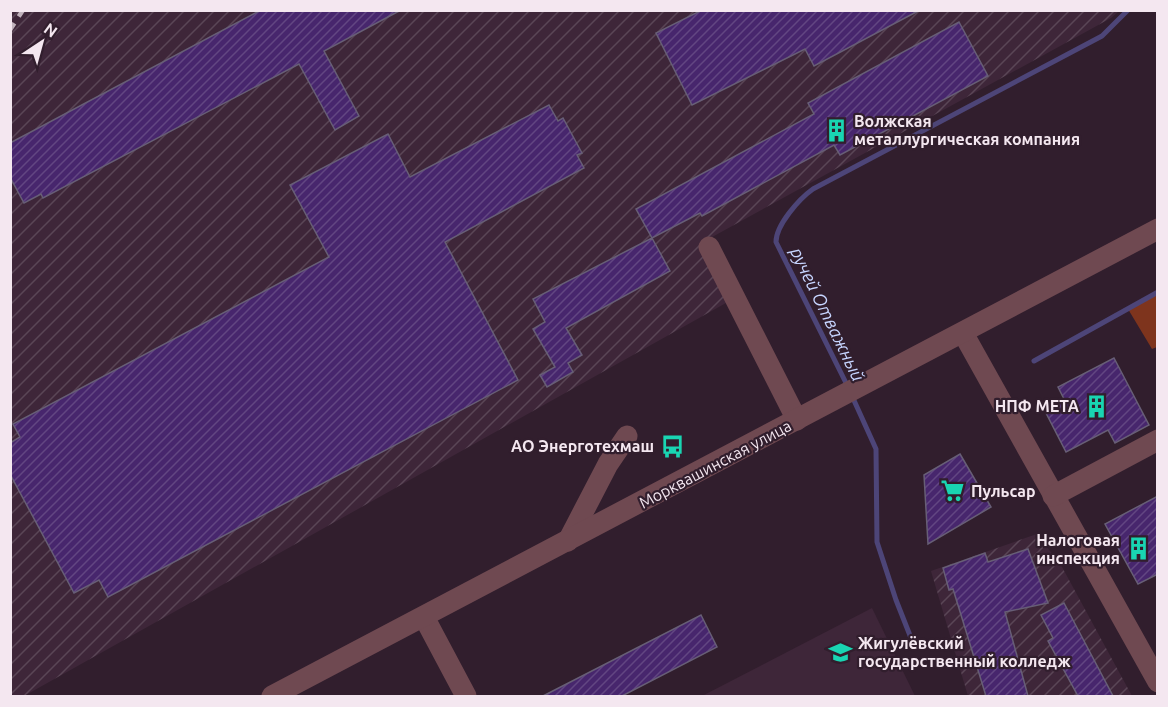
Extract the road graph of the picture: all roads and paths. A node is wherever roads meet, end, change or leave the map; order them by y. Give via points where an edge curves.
1 (1158, 229) edge
2 (709, 247) dead end
3 (963, 333) junction
4 (797, 420) junction
5 (627, 436) dead end
6 (1158, 440) edge
7 (1053, 496) junction
8 (568, 541) junction
9 (424, 617) junction
10 (1158, 682) edge
11 (272, 696) edge
12 (466, 696) edge

1 - 3 street, Морквашинская улица
2 - 4 street
3 - 4 street, Морквашинская улица
3 - 7 street
4 - 8 street, Морквашинская улица
5 - 8 street
6 - 7 street
7 - 10 street
8 - 9 street, Морквашинская улица
9 - 11 street, Морквашинская улица
9 - 12 street

